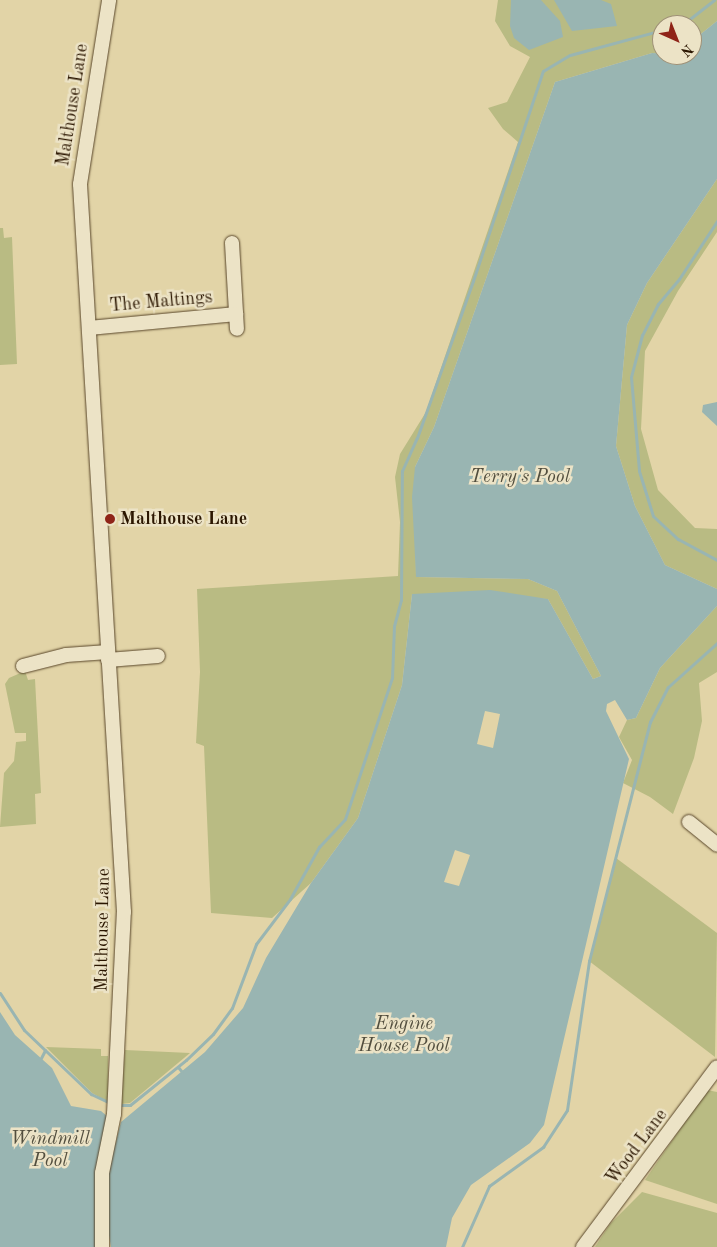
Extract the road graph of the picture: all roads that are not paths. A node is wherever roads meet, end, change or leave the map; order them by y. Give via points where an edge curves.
1 (109, 0) edge
2 (232, 244) dead end
3 (236, 314) junction
4 (89, 328) junction
5 (237, 329) dead end
6 (108, 656) junction
7 (158, 656) dead end
8 (23, 666) dead end
9 (689, 822) dead end
10 (717, 845) edge
11 (717, 1067) edge
12 (102, 1247) edge
13 (583, 1247) edge

1 - 4 street, Malthouse Lane via 80,184
2 - 3 street, The Maltings
3 - 4 street, The Maltings
3 - 5 street, The Maltings
4 - 6 street, Malthouse Lane
6 - 7 street
6 - 8 street via 66,655
6 - 12 street, Malthouse Lane via 124,912 114,1114 102,1173
9 - 10 street
11 - 13 street, Wood Lane

